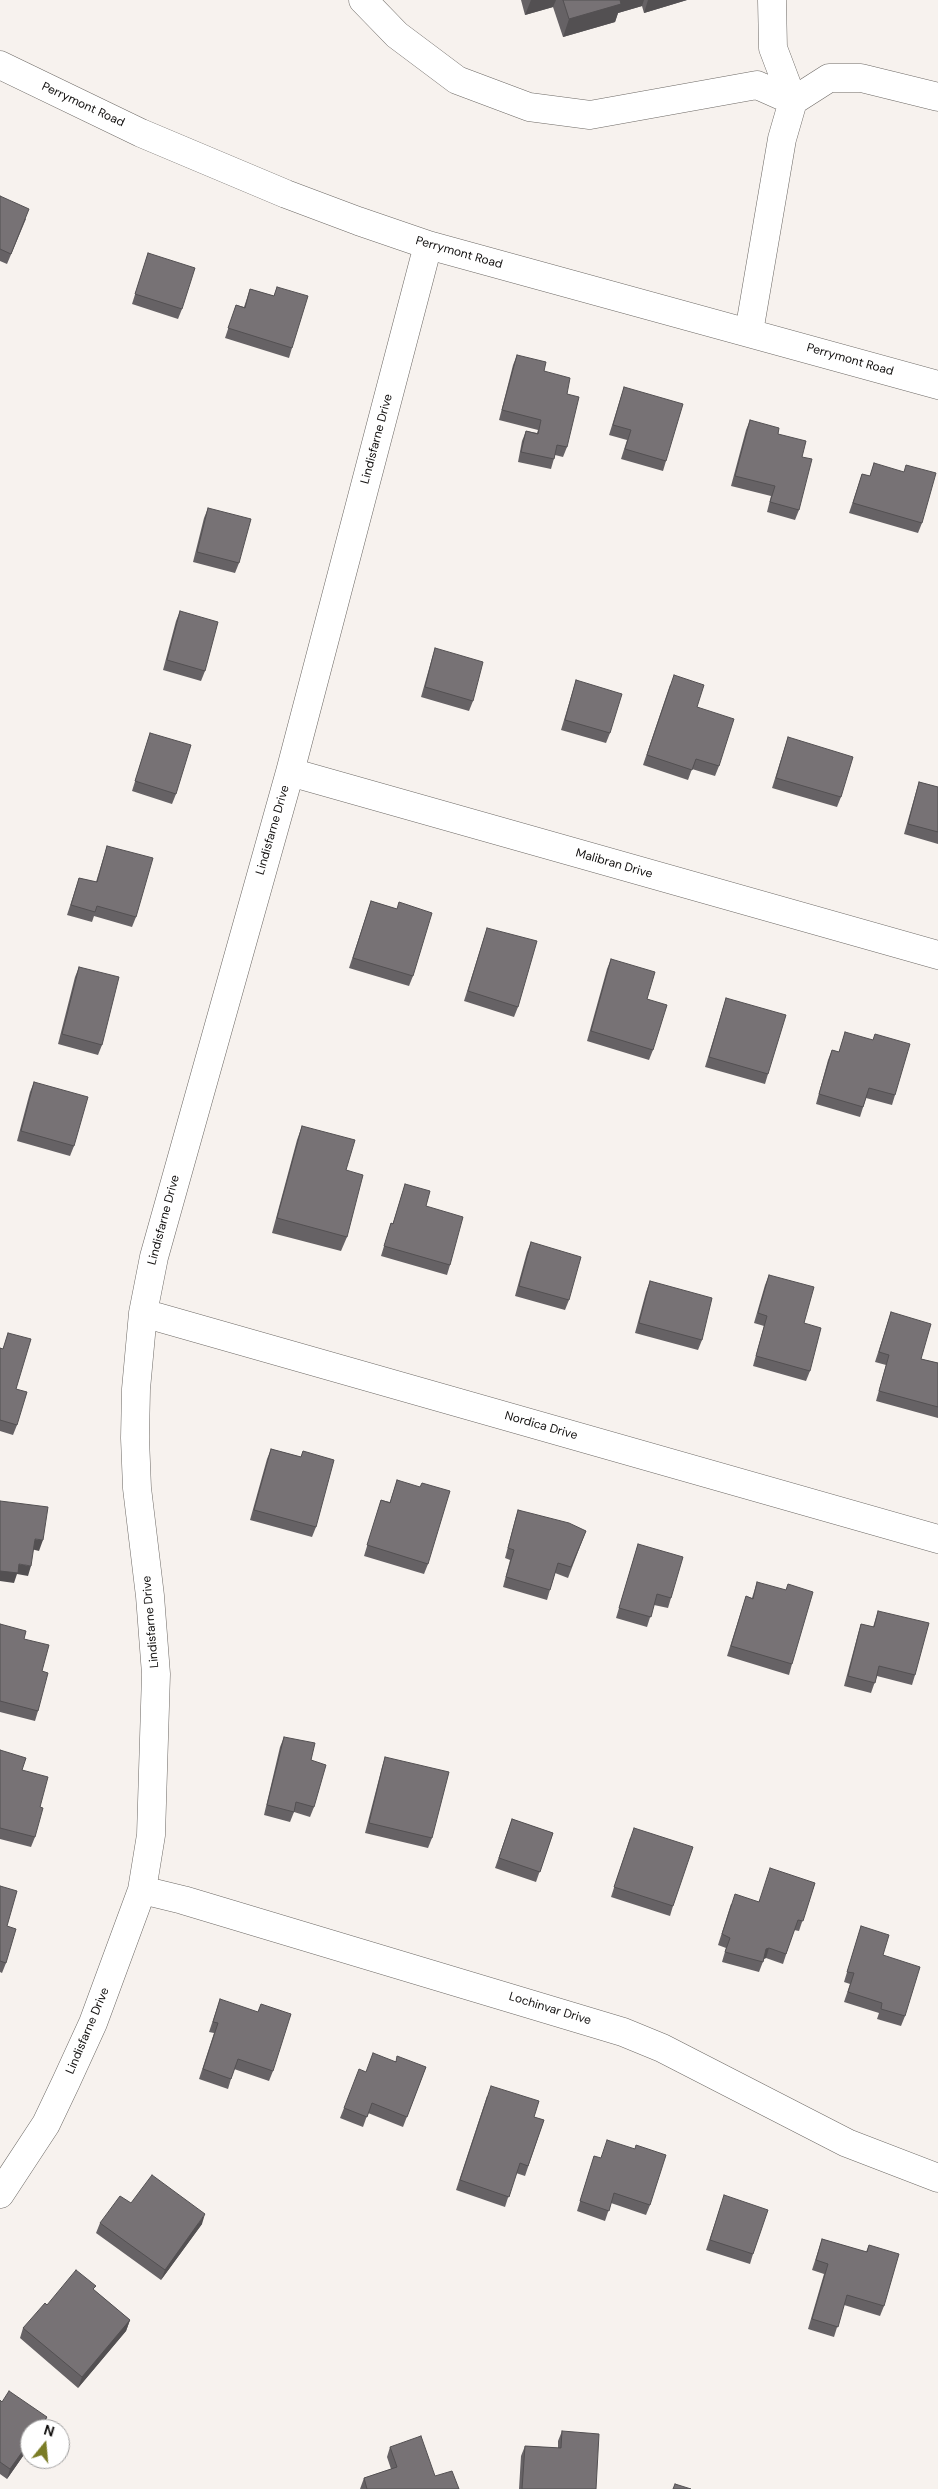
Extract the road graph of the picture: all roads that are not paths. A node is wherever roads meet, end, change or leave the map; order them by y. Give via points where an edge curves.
1 (363, 0) edge
2 (772, 0) edge
3 (0, 65) edge
4 (938, 96) edge
5 (793, 101) junction
6 (428, 245) junction
7 (749, 332) junction
8 (938, 385) edge
9 (290, 772) junction
10 (938, 955) edge
11 (143, 1313) junction
12 (938, 1539) edge
13 (142, 1890) junction
14 (938, 2178) edge
15 (0, 2194) edge

1 - 5 street via 397,35 457,80 530,107 590,115 757,85
2 - 5 street via 773,48
3 - 6 street, Perrymont Road via 215,165
4 - 5 street via 861,78 830,78
5 - 7 street via 782,139
6 - 7 street, Perrymont Road
6 - 9 street, Lindisfarne Drive
7 - 8 street, Perrymont Road
9 - 10 street, Malibran Drive
9 - 11 street, Lindisfarne Drive via 154,1257
11 - 12 street, Nordica Drive
11 - 13 street, Lindisfarne Drive via 135,1438 156,1674 151,1835
13 - 14 street, Lochinvar Drive via 623,2032 662,2048 847,2143
13 - 15 street, Lindisfarne Drive via 93,2022 66,2082 46,2124

